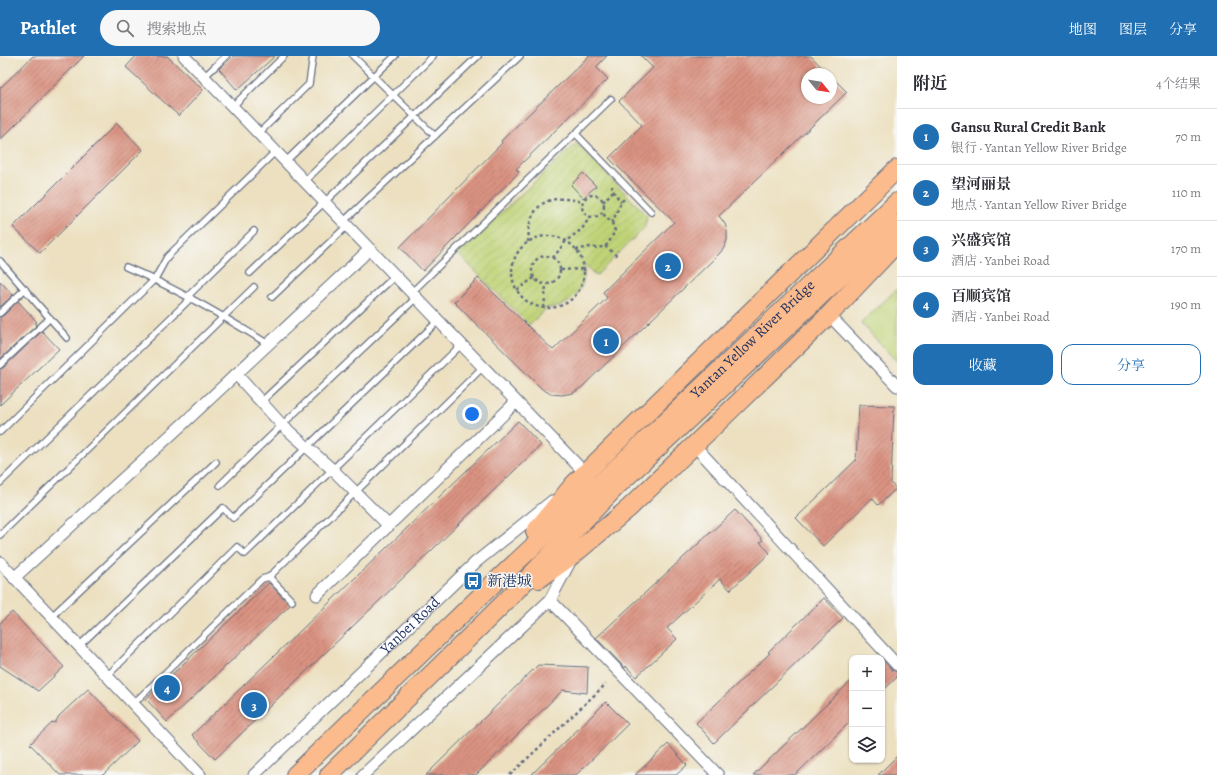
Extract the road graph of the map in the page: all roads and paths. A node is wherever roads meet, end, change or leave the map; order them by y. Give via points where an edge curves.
1 (184, 56) edge
2 (226, 56) edge
3 (284, 56) edge
4 (313, 56) edge
5 (353, 56) edge
6 (395, 56) edge
7 (434, 56) edge
8 (478, 56) edge
9 (520, 56) edge
10 (374, 76) junction
11 (203, 78) junction
12 (393, 95) junction
13 (612, 99) dead end
14 (232, 107) junction
15 (414, 116) junction
16 (258, 134) junction
17 (576, 134) junction
18 (435, 136) junction
19 (276, 152) junction
20 (897, 160) edge
21 (285, 162) junction
22 (897, 169) edge
23 (611, 171) junction
24 (304, 182) junction
25 (883, 182) junction
26 (613, 191) junction
27 (632, 192) junction
28 (324, 202) junction
29 (583, 202) junction
30 (603, 202) junction
31 (621, 202) junction
32 (897, 202) edge
33 (651, 212) dead end
34 (602, 213) junction
35 (590, 217) junction
36 (612, 223) junction
37 (345, 224) junction
38 (897, 224) edge
39 (254, 231) dead end
40 (566, 241) junction
41 (528, 242) junction
42 (897, 243) edge
43 (605, 246) junction
44 (369, 250) junction
45 (576, 250) junction
46 (617, 256) dead end
47 (553, 258) junction
48 (0, 261) edge
49 (126, 267) dead end
50 (584, 269) junction
51 (561, 270) junction
52 (250, 273) dead end
53 (395, 276) junction
54 (534, 278) junction
55 (155, 279) junction
56 (546, 285) junction
57 (254, 287) dead end
58 (25, 289) junction
59 (517, 290) junction
60 (413, 295) junction
61 (190, 297) junction
62 (272, 297) dead end
63 (544, 308) junction
64 (0, 313) edge
65 (829, 315) junction
66 (224, 317) junction
67 (50, 318) junction
68 (438, 321) junction
69 (67, 338) dead end
70 (268, 344) junction
71 (461, 345) junction
72 (0, 365) edge
73 (483, 367) junction
74 (236, 374) junction
75 (897, 386) edge
76 (261, 402) junction
77 (516, 402) junction
78 (282, 424) junction
79 (0, 432) edge
80 (694, 445) junction
81 (306, 446) junction
82 (216, 462) dead end
83 (333, 470) junction
84 (579, 479) junction
85 (612, 481) junction
86 (0, 483) edge
87 (220, 485) dead end
88 (355, 492) junction
89 (389, 526) junction
90 (0, 535) edge
91 (574, 554) junction
92 (0, 562) edge
93 (269, 577) junction
94 (14, 578) junction
95 (493, 584) junction
96 (317, 595) dead end
97 (550, 600) junction
98 (292, 601) dead end
99 (502, 605) junction
100 (51, 617) junction
101 (79, 646) junction
102 (897, 665) edge
103 (107, 676) junction
104 (606, 684) dead end
105 (133, 704) junction
106 (200, 775) edge
107 (254, 775) edge
108 (295, 775) edge
109 (329, 775) edge
110 (363, 775) edge
111 (510, 775) edge
112 (718, 775) edge

1 - 11 street
2 - 11 lane
3 - 14 lane
4 - 16 lane via 309,84
5 - 10 lane
6 - 10 lane
7 - 12 lane
8 - 15 lane
9 - 18 lane
10 - 12 lane
10 - 21 lane
11 - 14 street
12 - 15 lane
12 - 24 lane
13 - 17 lane
14 - 16 street
15 - 18 lane
15 - 28 lane
16 - 19 street
17 - 23 lane
17 - 60 lane
18 - 37 lane
19 - 21 street
19 - 55 lane via 168,257
20 - 25 main road
21 - 24 street
22 - 25 main road
23 - 26 path
23 - 27 lane
24 - 28 street
25 - 84 main road
26 - 30 path
26 - 31 path
27 - 31 path
27 - 33 lane
28 - 37 street
28 - 52 lane
29 - 30 path via 594,196
29 - 35 path via 584,212
29 - 41 path via 568,198 544,201 535,211 529,225
30 - 34 path
31 - 36 path
32 - 85 main road, Yantan Yellow River Bridge
34 - 35 path via 597,217
34 - 36 path
35 - 40 path via 582,229
36 - 43 path via 615,231
37 - 44 street
37 - 62 lane
38 - 85 main road, Yantan Yellow River Bridge
39 - 61 lane
40 - 41 path via 550,236 538,237
40 - 45 path
40 - 47 path
41 - 59 path via 514,260 512,271
42 - 65 main road
43 - 45 path
43 - 46 path
44 - 53 street
44 - 70 street
45 - 50 path
47 - 51 path
47 - 54 path via 544,256 536,260 532,269
48 - 58 lane
49 - 55 lane
50 - 51 path
50 - 63 path via 581,288 574,298 564,305
51 - 56 path via 558,279
53 - 60 street
53 - 76 lane
54 - 56 path
54 - 59 path
55 - 61 lane
55 - 79 lane
56 - 63 path
57 - 66 lane
58 - 64 lane
58 - 67 lane
59 - 63 path via 528,302
60 - 68 street
60 - 78 lane
61 - 66 lane
61 - 86 lane
65 - 75 street
65 - 80 main road
66 - 70 lane
66 - 90 lane
67 - 69 lane
67 - 72 lane
68 - 71 street
68 - 81 lane
70 - 74 street
71 - 73 street
71 - 83 lane
73 - 77 street
73 - 88 lane
74 - 76 street
74 - 94 street
76 - 78 street
77 - 84 street
77 - 89 street
78 - 81 street
78 - 87 lane
80 - 91 main road via 629,508
80 - 102 street
81 - 83 street
81 - 101 lane via 233,518 223,508
82 - 100 lane
83 - 88 street
83 - 103 lane via 245,554 237,546
84 - 95 main road
84 - 107 street, Yanbei Road via 476,562
85 - 95 main road
85 - 99 main road
88 - 89 street
88 - 93 lane
89 - 96 street
91 - 97 street
91 - 99 main road
92 - 94 street
93 - 98 lane
93 - 105 lane via 262,579
94 - 100 street
95 - 108 main road, Yanbei Road
97 - 110 street
97 - 112 street
99 - 109 main road
100 - 101 street
101 - 103 street
103 - 105 street
104 - 111 path
105 - 106 street

